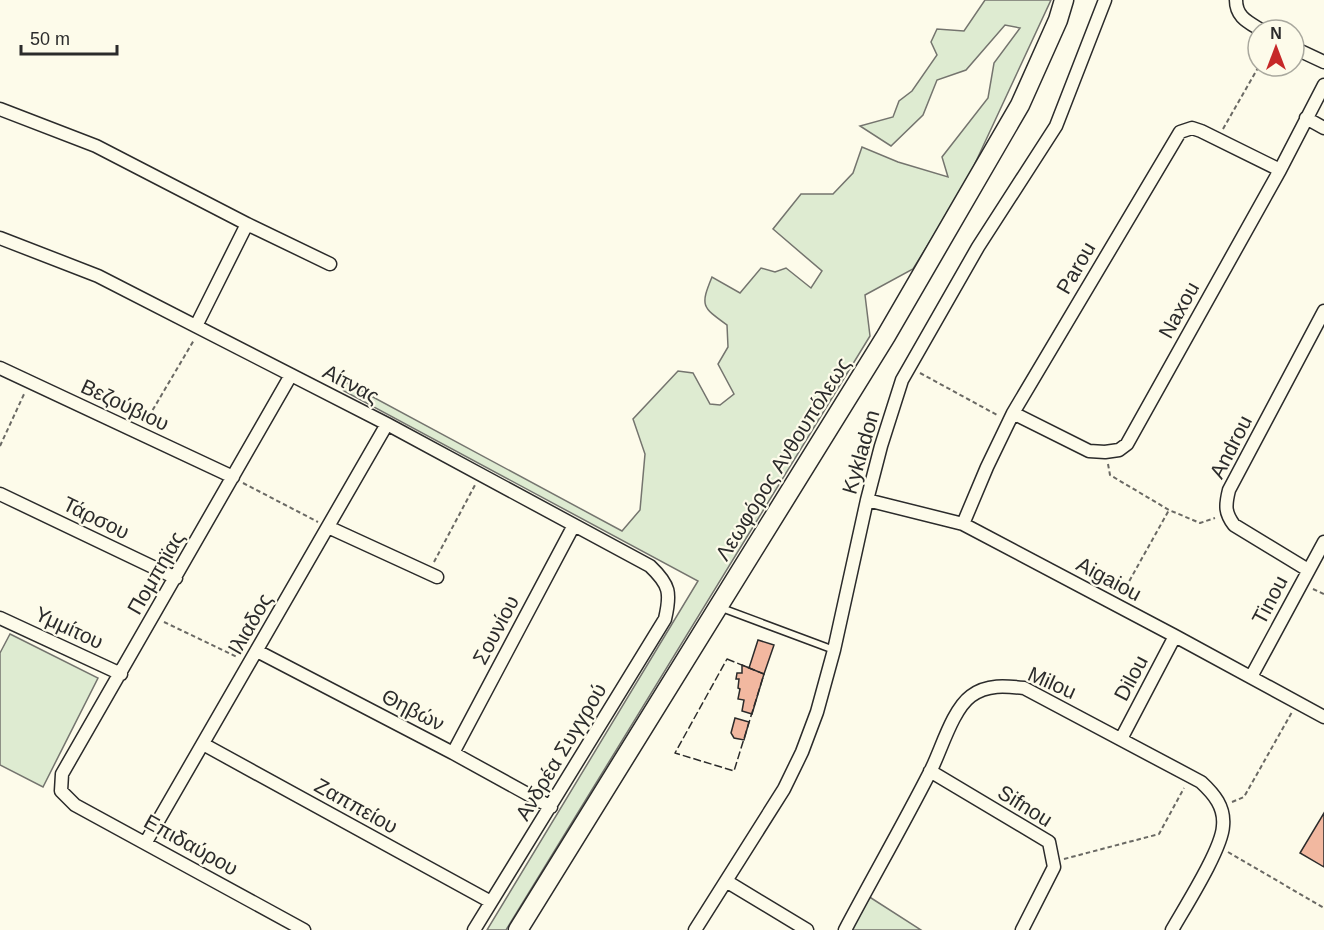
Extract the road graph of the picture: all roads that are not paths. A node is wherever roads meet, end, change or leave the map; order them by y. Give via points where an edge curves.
1 (1064, 0) edge
2 (1105, 0) edge
3 (1236, 0) edge
4 (1246, 21) edge
5 (1306, 54) edge
6 (1324, 62) edge
7 (1324, 85) edge
8 (0, 109) edge
9 (1306, 118) junction
10 (1324, 128) edge
11 (1280, 170) junction
12 (247, 224) junction
13 (0, 238) edge
14 (330, 264) dead end
15 (1324, 311) edge
16 (199, 327) junction
17 (0, 368) edge
18 (291, 375) junction
19 (1011, 418) junction
20 (387, 424) junction
21 (233, 477) junction
22 (0, 494) edge
23 (867, 500) junction
24 (574, 525) junction
25 (963, 525) junction
26 (328, 527) junction
27 (1324, 542) edge
28 (1308, 570) junction
29 (432, 575) road end
30 (176, 578) junction
31 (669, 589) joint
32 (718, 607) junction
33 (1, 621) edge
34 (1175, 636) junction
35 (834, 650) junction
36 (257, 651) junction
37 (121, 674) junction
38 (1251, 677) junction
39 (1324, 717) edge
40 (1121, 739) junction
41 (203, 744) junction
42 (453, 753) junction
43 (930, 771) junction
44 (61, 791) joint
45 (550, 807) junction
46 (146, 842) junction
47 (726, 881) junction
48 (491, 902) junction
49 (304, 930) edge
50 (474, 930) edge
51 (518, 930) edge
52 (695, 930) edge
53 (807, 930) edge
54 (845, 930) edge
55 (1022, 930) edge
56 (1172, 930) edge

1 - 32 main road, Λεωφόρος Ανθουπόλεως via 1020,105 886,336
2 - 23 street, Kykladon via 1056,126 978,246 902,380
3 - 4 street via 1236,8
5 - 6 street
7 - 9 street, Naxou
8 - 12 street via 96,146
9 - 10 street
9 - 11 street, Naxou
11 - 19 street, Naxou via 1127,444 1119,450 1089,451
11 - 19 street, Parou via 1192,128 1180,132
12 - 14 street
12 - 16 street
13 - 16 street, Αίτνας via 98,276
15 - 28 street, Androu via 1229,490 1226,505 1226,514 1234,525
16 - 18 street, Αίτνας
17 - 21 street, Βεζούβιου
18 - 20 street, Αίτνας
18 - 21 street, Πομπηϊας
19 - 25 street, Parou
20 - 24 street, Αίτνας
20 - 26 street, Ιλιαδος
21 - 30 street, Πομπηϊας
22 - 30 street, Τάρσου
23 - 25 street, Aigaiou
23 - 35 street, Kykladon
24 - 31 street, Αίτνας via 650,566
24 - 42 street, Σουνίου
25 - 34 street, Aigaiou
26 - 29 street
26 - 36 street, Ιλιαδος
27 - 28 street, Tinou
28 - 38 street, Tinou
30 - 37 street, Πομπηϊας
31 - 45 street, Ανδρέα Συγγρού via 664,619
32 - 35 lane
32 - 51 main road, Λεωφόρος Ανθουπόλεως
33 - 37 street, Υμμίτου
34 - 38 street, Aigaiou
34 - 40 street, Dilou
35 - 47 street, Kykladon via 802,752 784,789
36 - 41 street, Ιλιαδος
36 - 42 street, Θηβών
37 - 44 street, Πομπηϊας via 62,774
38 - 39 street, Aigaiou
40 - 43 street, Milou via 1024,688 1002,686 970,697
40 - 56 street, Milou via 1201,782 1221,807 1223,826 1218,846
41 - 46 street, Ιλιαδος
41 - 48 street, Ζαππείου
42 - 45 street, Θηβών
43 - 54 street, Milou
43 - 55 street, Sifnou via 1049,842 1054,867
44 - 46 street, Επιδαύρου via 75,805
45 - 48 street, Ανδρέα Συγγρού
46 - 49 street, Επιδαύρου
47 - 52 street, Kykladon
47 - 53 street
48 - 50 street, Ανδρέα Συγγρού

